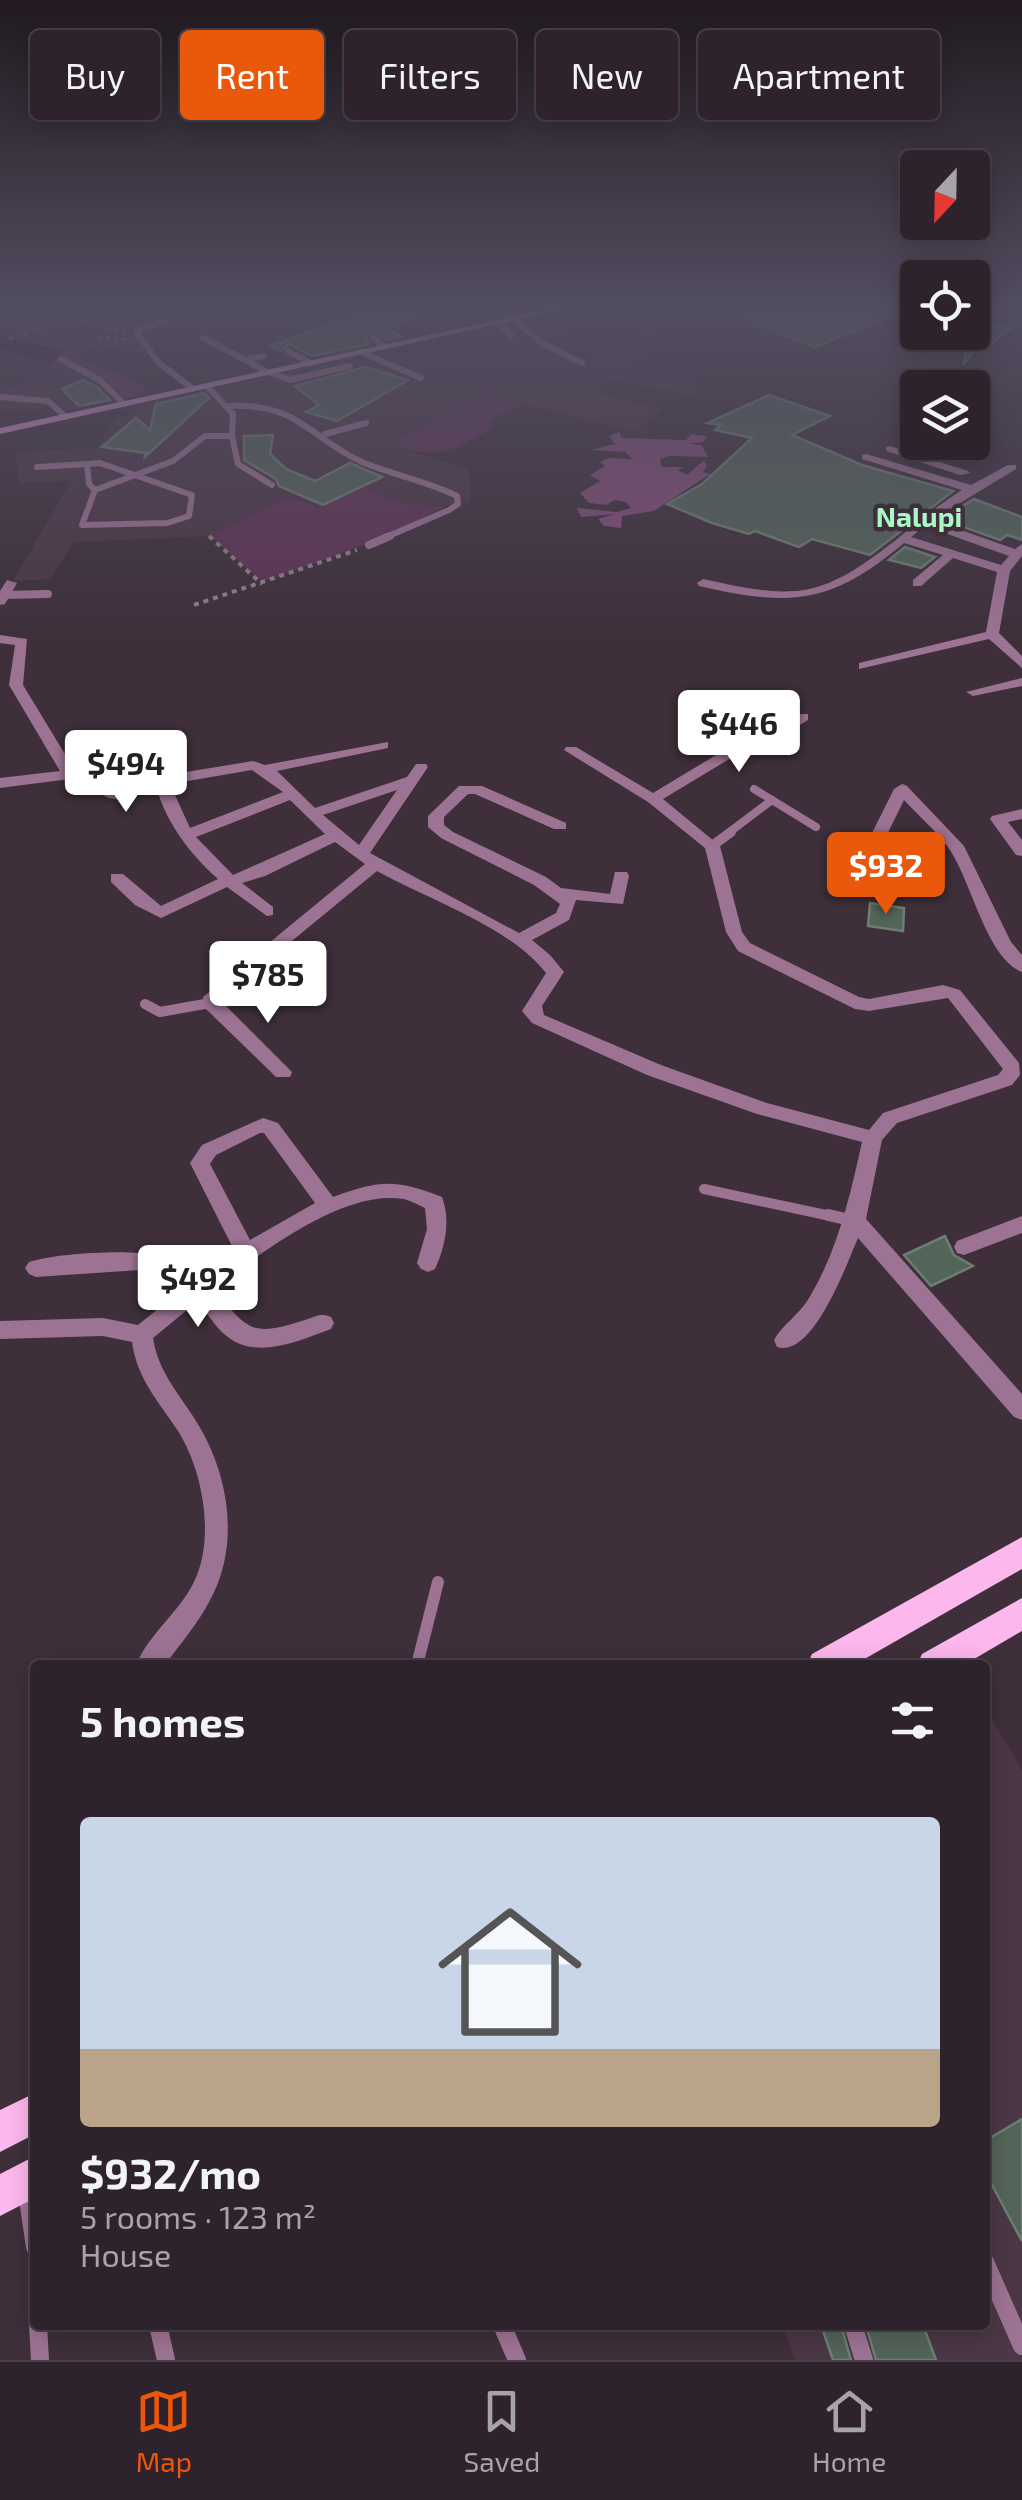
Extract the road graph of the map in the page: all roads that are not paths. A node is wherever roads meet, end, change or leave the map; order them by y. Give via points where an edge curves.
1 (55, 419) edge
2 (231, 419) edge
3 (292, 419) edge
4 (366, 423) dead end
5 (0, 430) edge
6 (324, 434) junction
7 (232, 436) junction
8 (86, 463) junction
9 (38, 466) dead end
10 (1012, 467) dead end
11 (138, 476) junction
12 (979, 485) junction
13 (272, 486) dead end
14 (95, 490) junction
15 (923, 521) junction
16 (901, 538) junction
17 (369, 545) road end
18 (1018, 551) edge
19 (951, 554) junction
20 (1004, 570) junction
21 (918, 582) dead end
22 (704, 583) dead end
23 (5, 593) edge
24 (48, 594) dead end
25 (992, 634) junction
26 (0, 639) edge
27 (1022, 664) edge
28 (864, 666) dead end
29 (1022, 682) edge
30 (973, 692) dead end
31 (820, 727) dead end
32 (383, 745) dead end
33 (571, 750) dead end
34 (266, 769) junction
35 (69, 772) junction
36 (162, 781) junction
37 (0, 783) edge
38 (754, 789) dead end
39 (292, 794) junction
40 (653, 799) junction
41 (772, 800) junction
42 (312, 814) junction
43 (1022, 814) edge
44 (560, 826) dead end
45 (816, 827) dead end
46 (338, 834) junction
47 (187, 835) junction
48 (712, 846) junction
49 (1022, 850) edge
50 (869, 855) dead end
51 (368, 859) junction
52 (621, 876) dead end
53 (117, 878) dead end
54 (228, 880) junction
55 (563, 894) junction
56 (267, 911) dead end
57 (518, 940) junction
58 (1013, 943) edge
59 (1022, 966) edge
60 (145, 1004) dead end
61 (210, 1004) junction
62 (282, 1072) dead end
63 (872, 1138) junction
64 (704, 1189) dead end
65 (328, 1206) junction
66 (855, 1221) junction
67 (1022, 1224) edge
68 (964, 1247) dead end
69 (246, 1253) junction
70 (428, 1262) dead end
71 (36, 1268) dead end
72 (198, 1286) junction
73 (323, 1323) dead end
74 (0, 1330) edge
75 (142, 1335) junction
76 (785, 1340) dead end
77 (1022, 1410) edge
78 (1022, 1552) edge
79 (438, 1582) dead end
80 (1022, 1614) edge
81 (152, 1660) edge
82 (418, 1660) edge
83 (831, 1660) edge
84 (942, 1660) edge
85 (30, 2116) edge
86 (0, 2132) edge
87 (20, 2184) edge
88 (30, 2225) edge
89 (990, 2273) edge
90 (38, 2330) edge
91 (159, 2330) edge
92 (504, 2330) edge
93 (854, 2330) edge
94 (1022, 2346) edge
95 (40, 2360) edge
96 (166, 2360) edge
97 (517, 2360) edge
98 (864, 2360) edge

1 - 5 street
2 - 7 lane
3 - 6 lane
4 - 6 lane
6 - 17 lane via 360,461 457,496 449,510
7 - 11 lane via 205,436 173,461
7 - 13 lane via 238,464
8 - 9 lane
8 - 11 lane
8 - 14 lane
10 - 12 street
11 - 14 lane
11 - 14 lane via 192,495 189,516 167,523 82,525
12 - 12 street via 926,453 893,447 866,457
12 - 15 street
15 - 16 street
15 - 18 street
16 - 19 street
16 - 22 street via 864,571 815,592
18 - 20 street
19 - 20 street
19 - 21 street
20 - 25 street
23 - 24 lane
25 - 27 street
25 - 28 street
26 - 35 street via 22,642 16,686
29 - 30 street
31 - 40 street via 797,713 762,742
32 - 34 street
33 - 40 street
34 - 36 street via 253,765
34 - 39 street
35 - 36 street via 94,774 104,794 112,795
35 - 37 street
36 - 47 street
38 - 41 lane
39 - 42 street
39 - 47 street
40 - 48 street
41 - 45 lane
41 - 48 lane
42 - 46 street
42 - 51 street via 417,774
43 - 49 street via 998,819
44 - 55 street via 478,789 464,789 436,816 436,826 447,835
46 - 51 street
46 - 54 street
47 - 54 street
48 - 63 street via 734,932 744,947 855,1003 954,994 1012,1068 1005,1080 890,1118
50 - 58 street via 902,789 956,846
51 - 57 street
51 - 61 street
52 - 55 street via 617,900
53 - 54 street via 161,912
54 - 56 street
55 - 57 street via 569,902 562,916
57 - 63 street via 555,972 533,1002 538,1019 654,1070
58 - 59 street
60 - 61 lane via 160,1012
61 - 62 street
63 - 66 street
64 - 66 lane
65 - 69 street
65 - 69 street via 271,1128 255,1127 209,1150 200,1163
65 - 70 street via 372,1191 425,1196 435,1204 437,1229
66 - 76 street via 814,1308
66 - 77 street
67 - 68 street
69 - 72 street
71 - 72 street via 164,1266
72 - 73 street via 223,1321 252,1341
72 - 75 street
74 - 75 street via 102,1328
75 - 81 street via 146,1370 204,1452 218,1531 212,1576
78 - 83 main road
79 - 82 lane
80 - 84 main road
85 - 86 main road
87 - 88 lane
89 - 94 lane
90 - 95 lane
91 - 96 lane
92 - 97 lane
93 - 98 lane

